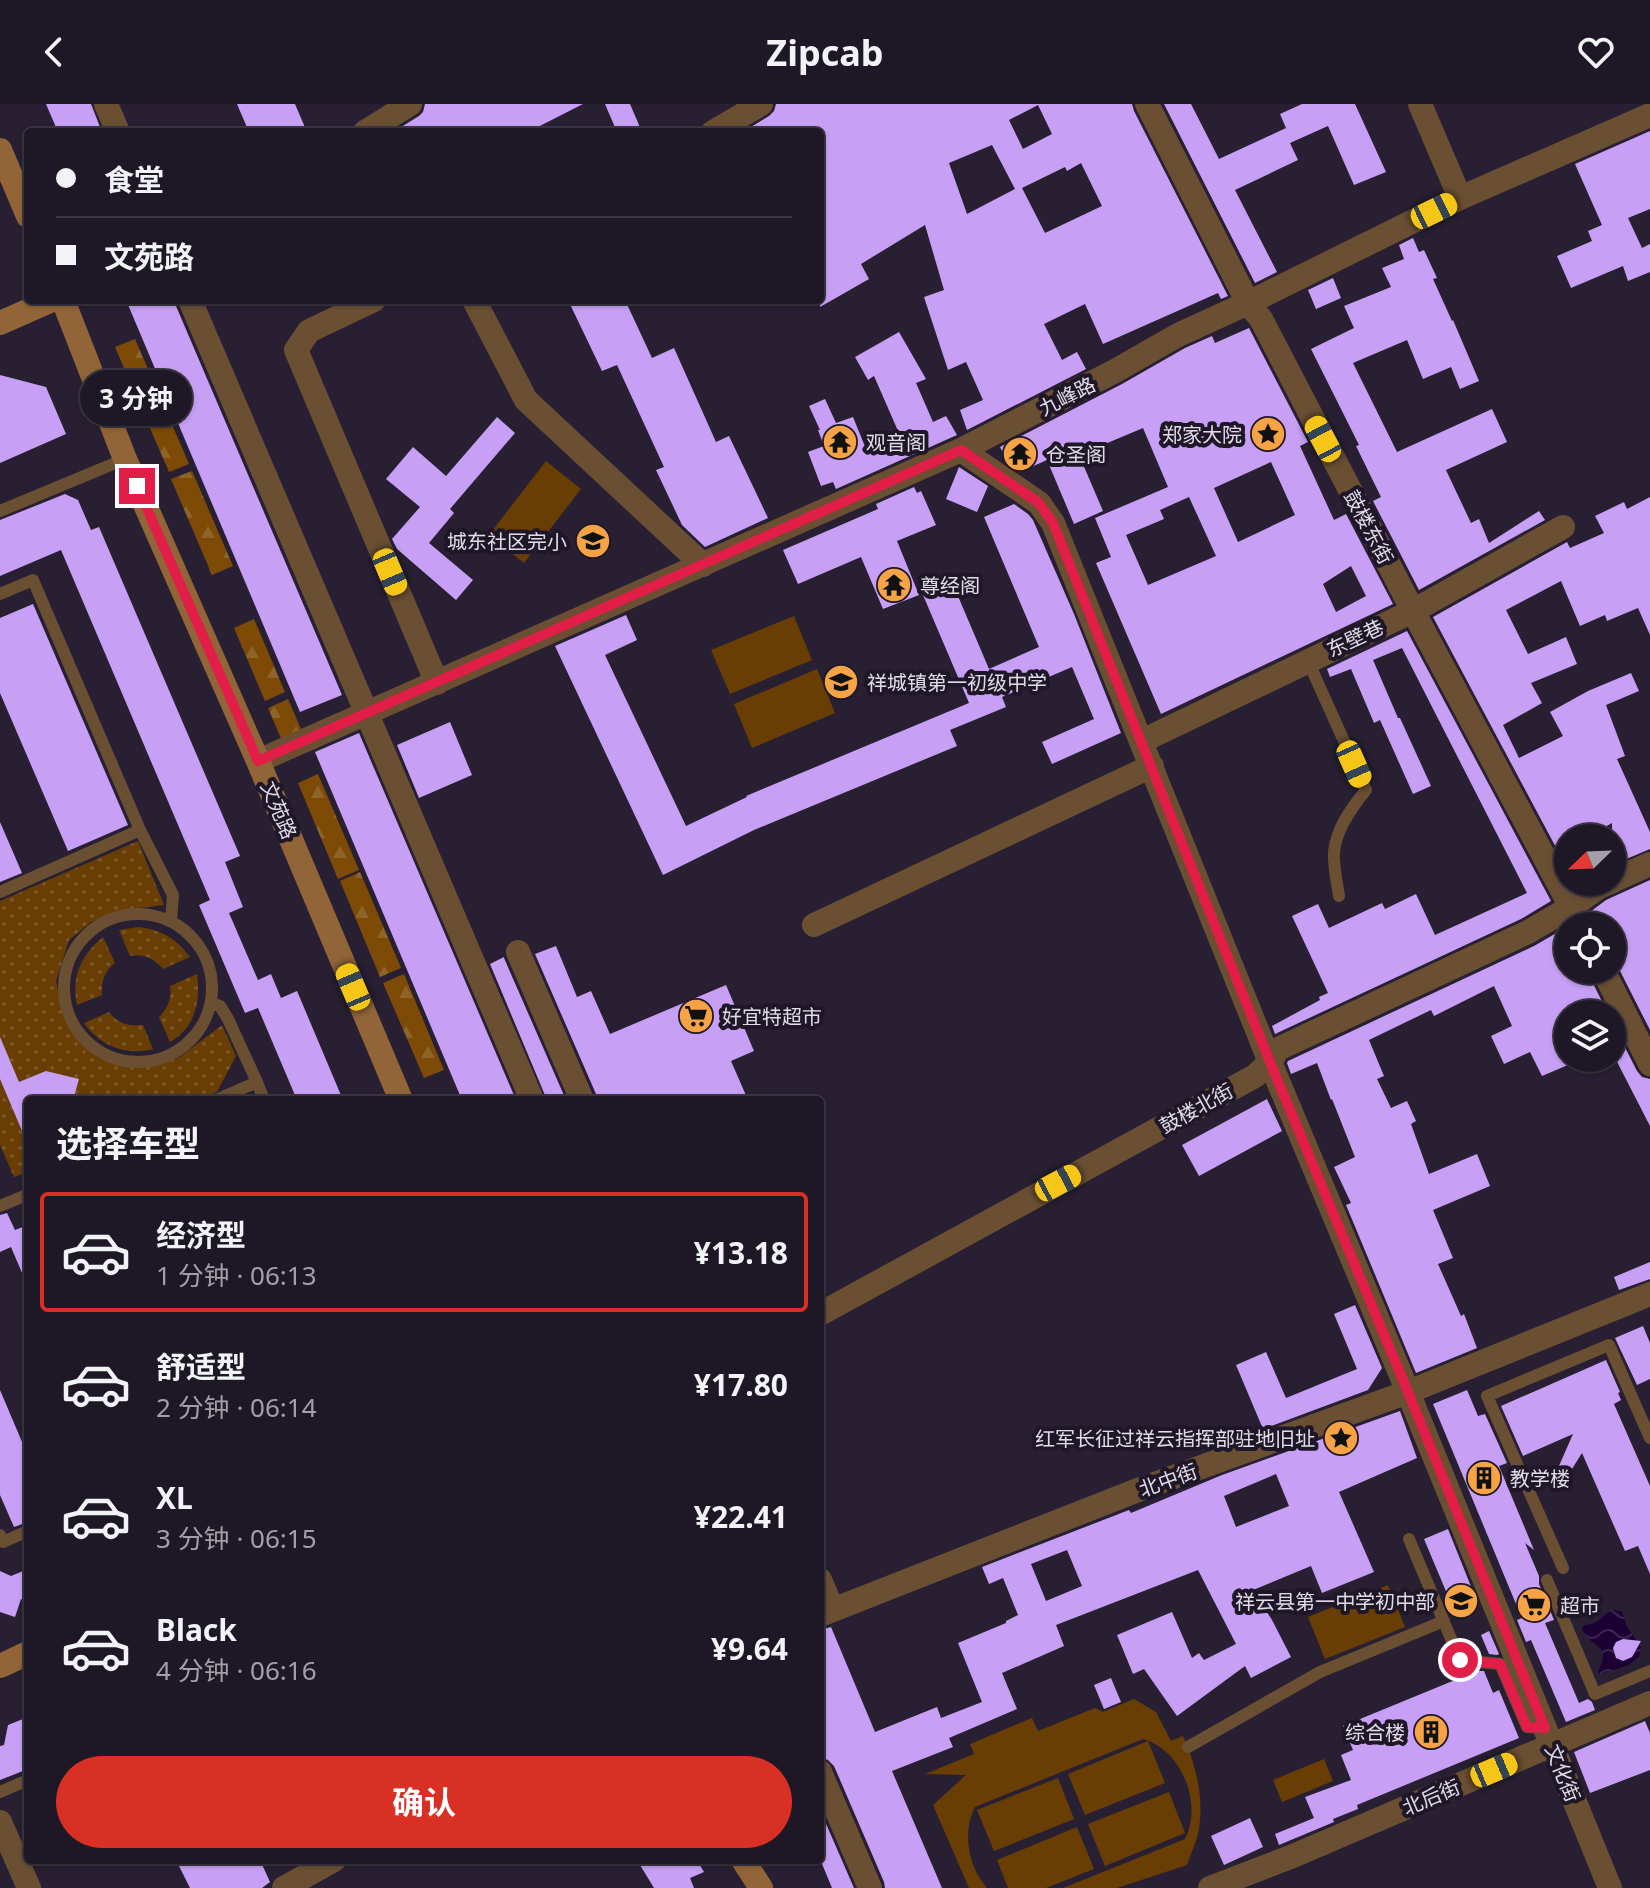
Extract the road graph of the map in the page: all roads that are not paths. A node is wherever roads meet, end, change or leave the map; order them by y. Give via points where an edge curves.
1 (106, 104) edge
2 (410, 104) edge
3 (761, 104) edge
4 (1147, 104) edge
5 (1420, 104) edge
6 (1647, 104) edge
7 (1650, 113) edge
8 (116, 128) edge
9 (371, 128) edge
10 (720, 128) edge
11 (0, 150) edge
12 (1460, 198) junction
13 (24, 207) edge
14 (1248, 303) junction
15 (43, 304) edge
16 (65, 304) edge
17 (192, 304) edge
18 (366, 304) edge
19 (476, 304) edge
20 (0, 323) edge
21 (961, 450) junction
22 (125, 459) junction
23 (0, 511) edge
24 (1563, 527) dead end
25 (703, 565) junction
26 (0, 594) edge
27 (1415, 615) junction
28 (1308, 661) junction
29 (437, 683) junction
30 (367, 714) junction
31 (1142, 741) junction
32 (258, 761) junction
33 (1152, 766) junction
34 (140, 830) junction
35 (1650, 864) edge
36 (1626, 875) edge
37 (0, 892) edge
38 (1339, 896) dead end
39 (1592, 896) edge
40 (1574, 912) edge
41 (1579, 912) edge
42 (171, 921) junction
43 (1554, 924) edge
44 (814, 925) dead end
45 (518, 952) dead end
46 (1610, 984) edge
47 (211, 1003) junction
48 (1274, 1055) junction
49 (1650, 1064) edge
50 (257, 1082) junction
51 (225, 1096) edge
52 (262, 1096) edge
53 (399, 1096) edge
54 (530, 1096) edge
55 (580, 1096) edge
56 (24, 1196) edge
57 (0, 1206) edge
58 (1650, 1294) edge
59 (824, 1312) edge
60 (1408, 1392) junction
61 (1650, 1438) edge
62 (24, 1533) edge
63 (0, 1535) edge
64 (1409, 1539) dead end
65 (1563, 1568) dead end
66 (1547, 1580) dead end
67 (826, 1612) edge
68 (1444, 1621) junction
69 (24, 1655) edge
70 (0, 1666) edge
71 (1650, 1671) edge
72 (1650, 1703) edge
73 (1548, 1737) junction
74 (1188, 1747) dead end
75 (824, 1781) edge
76 (24, 1782) edge
77 (0, 1792) edge
78 (0, 1822) edge
79 (327, 1864) edge
80 (746, 1864) edge
81 (29, 1888) edge
82 (284, 1888) edge
83 (761, 1888) edge
84 (870, 1888) edge
85 (1210, 1888) edge
86 (1610, 1888) edge

1 - 8 street
2 - 9 street
3 - 10 street
4 - 14 street, 鼓楼东街
5 - 12 street
6 - 7 street
7 - 12 street, 九峰路
11 - 13 main road
12 - 14 street, 九峰路
14 - 21 street, 九峰路
14 - 27 street, 鼓楼东街
15 - 20 main road
16 - 22 main road, 文苑路
17 - 30 street
18 - 29 street via 309,331 296,350
19 - 25 street via 526,400
21 - 25 street, 九峰路
21 - 31 street, 文化街 via 1046,510
22 - 23 lane
22 - 32 main road, 文苑路
24 - 27 street, 东壁巷
25 - 29 street, 九峰路
26 - 34 lane via 33,580
27 - 28 street, 东壁巷
27 - 40 street, 鼓楼东街
28 - 31 street, 东壁巷
28 - 38 lane via 1366,790 1340,831 1334,852
29 - 30 street, 九峰路
30 - 32 street, 九峰路
30 - 54 street
31 - 33 street, 文化街
32 - 53 main road, 文苑路
33 - 44 street
33 - 48 street, 文化街
34 - 37 lane
34 - 42 lane via 173,895
35 - 36 street, 鼓楼北街
39 - 41 street, 鼓楼北街
42 - 47 lane via 191,935 205,955
42 - 47 lane via 123,915 100,924 81,940 64,985 67,1009 95,1049 117,1060 141,1063 165,1058 187,1045
43 - 48 street, 鼓楼北街
45 - 55 street
46 - 49 street
47 - 50 lane via 228,1019
48 - 59 street, 鼓楼北街 via 1255,1076
48 - 60 street, 文化街
50 - 51 lane
50 - 52 lane
56 - 57 lane
58 - 60 street, 北中街
60 - 67 street, 北中街
60 - 73 street, 文化街
61 - 65 lane via 1609,1345 1487,1396
62 - 63 lane via 3,1542
64 - 68 lane
66 - 71 lane via 1595,1694
68 - 73 lane via 1460,1660 1500,1664 1527,1727
68 - 74 lane via 1320,1672
69 - 70 main road
72 - 73 street, 北后街
73 - 85 street, 北后街 via 1308,1850
73 - 86 street, 文化街
75 - 84 street
76 - 77 lane
78 - 81 street
79 - 82 street
80 - 83 main road

